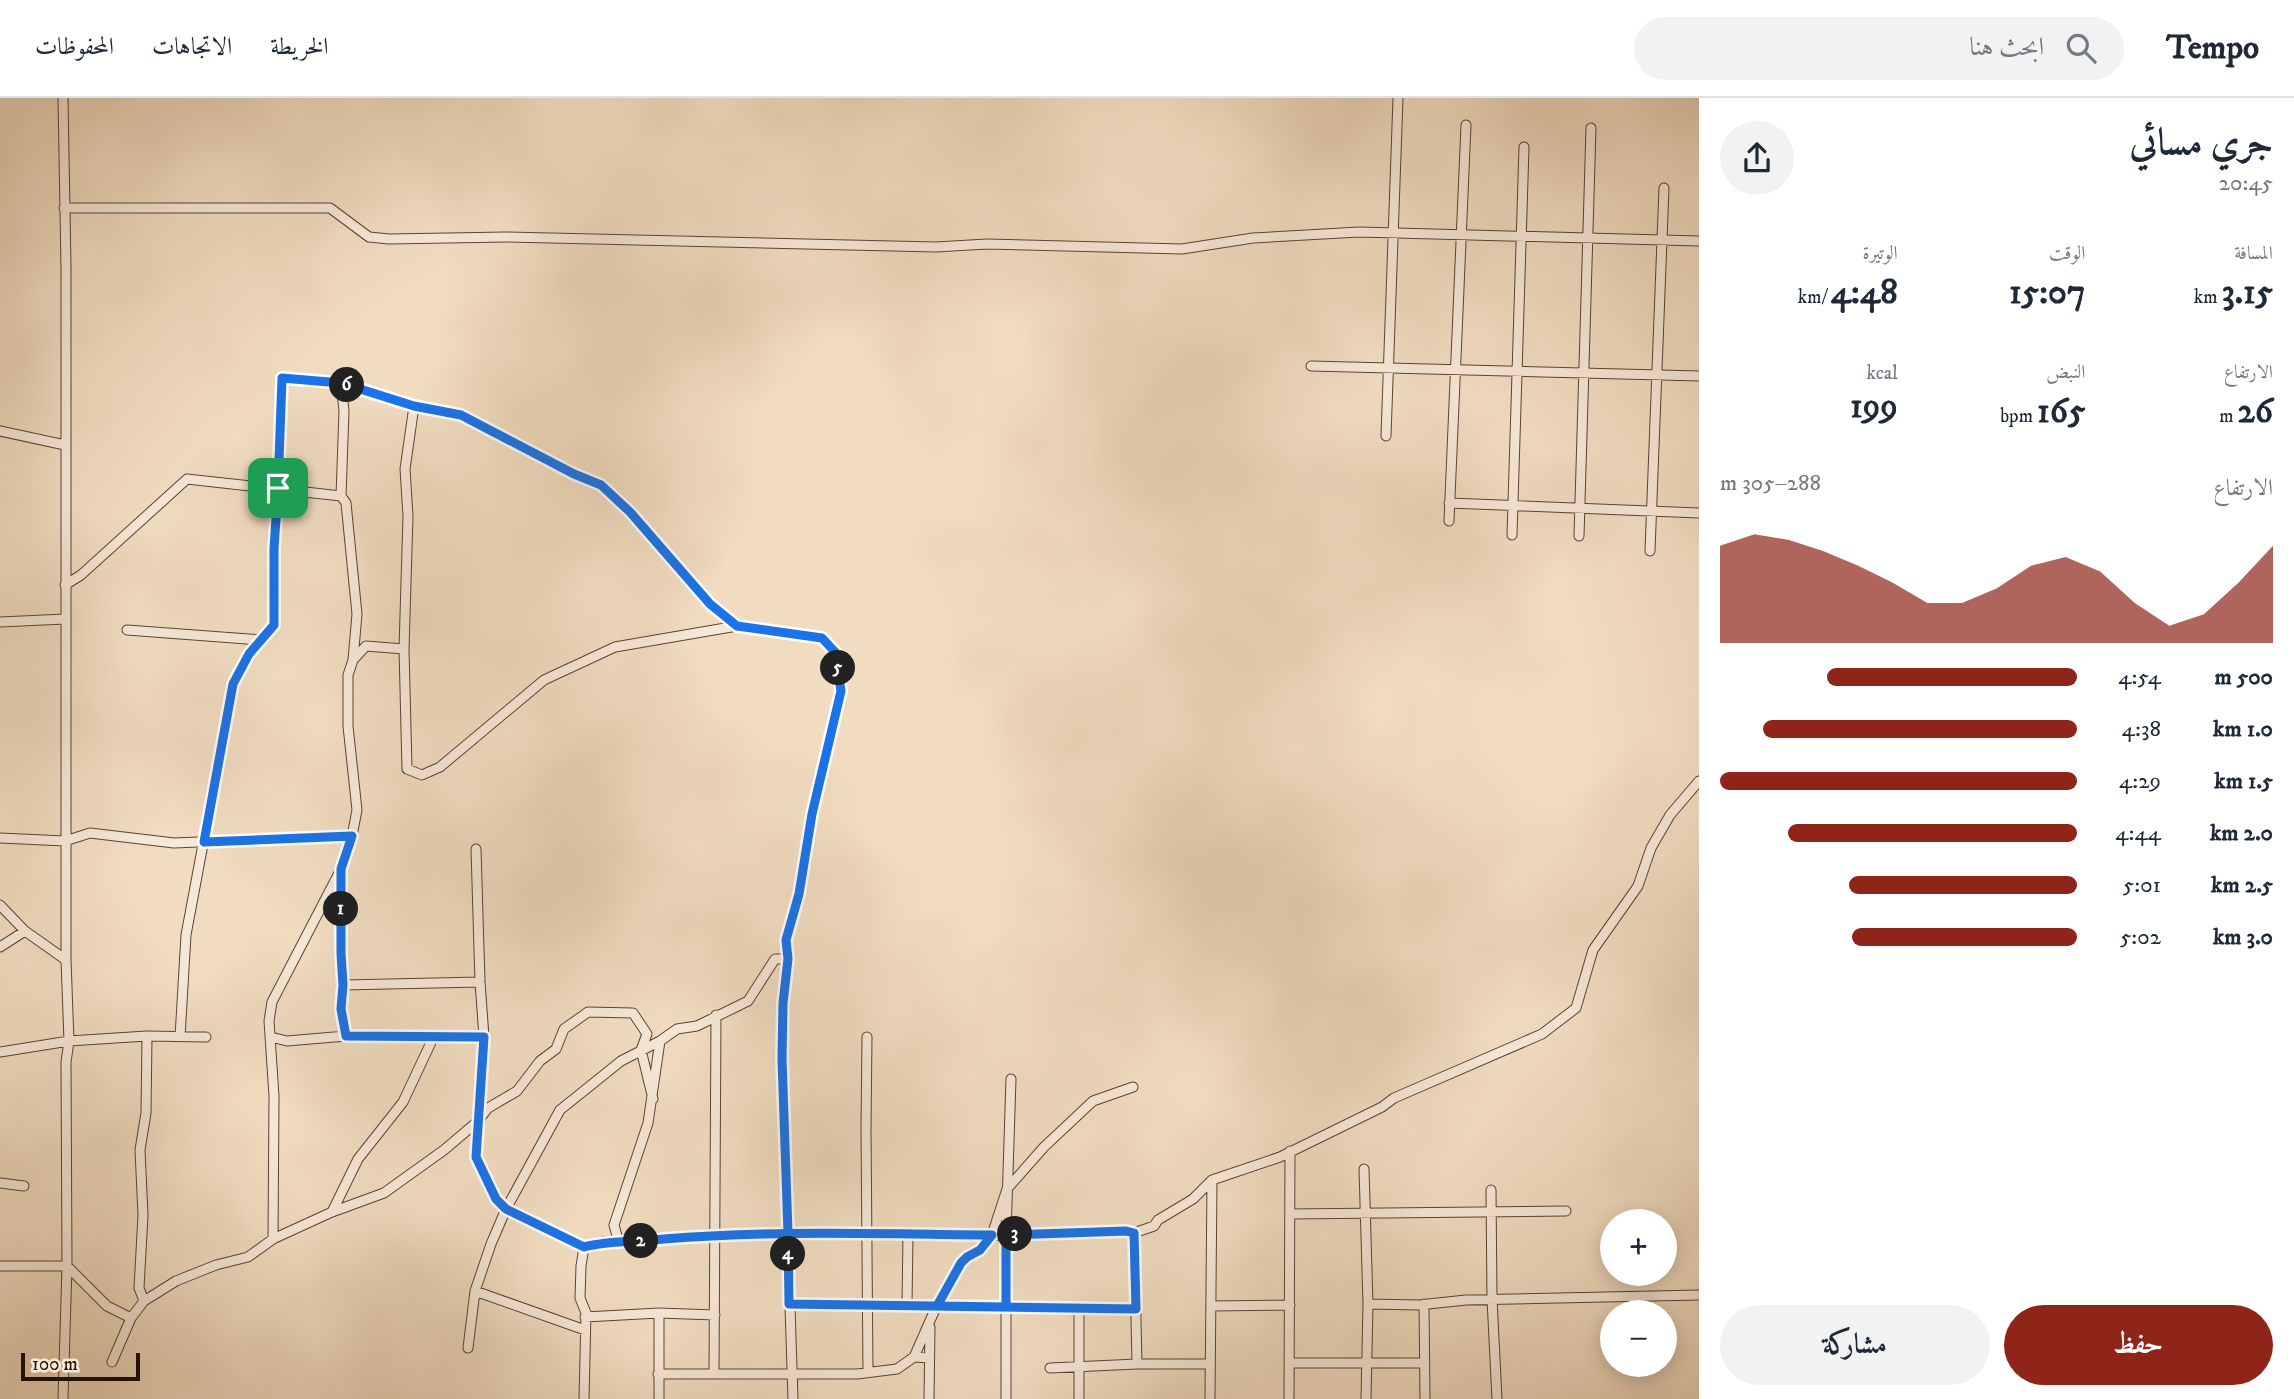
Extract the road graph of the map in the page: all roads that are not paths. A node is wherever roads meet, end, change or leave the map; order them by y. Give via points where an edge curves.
1 (63, 98) edge
2 (1398, 98) edge
3 (1466, 125) dead end
4 (1591, 128) dead end
5 (1524, 147) dead end
6 (1664, 188) dead end
7 (64, 208) junction
8 (1392, 233) junction
9 (1462, 235) junction
10 (1522, 236) junction
11 (1588, 237) junction
12 (1661, 239) junction
13 (1699, 241) edge
14 (1311, 366) dead end
15 (1387, 369) junction
16 (1455, 370) junction
17 (1517, 372) junction
18 (1584, 373) junction
19 (1656, 375) junction
20 (1699, 376) edge
21 (341, 383) junction
22 (414, 406) junction
23 (0, 431) edge
24 (1386, 436) dead end
25 (65, 445) junction
26 (278, 488) junction
27 (341, 496) junction
28 (1450, 503) junction
29 (1513, 506) junction
30 (1580, 509) junction
31 (1652, 512) junction
32 (1699, 513) edge
33 (1449, 521) dead end
34 (1513, 535) dead end
35 (1579, 536) dead end
36 (1650, 551) dead end
37 (65, 585) junction
38 (65, 619) junction
39 (0, 622) edge
40 (737, 626) junction
41 (127, 630) dead end
42 (261, 640) junction
43 (404, 649) junction
44 (353, 660) junction
45 (1699, 781) edge
46 (352, 836) junction
47 (0, 838) edge
48 (65, 841) junction
49 (204, 842) junction
50 (476, 849) dead end
51 (341, 869) junction
52 (0, 905) edge
53 (25, 931) junction
54 (0, 947) edge
55 (788, 959) junction
56 (66, 960) junction
57 (480, 982) junction
58 (343, 985) junction
59 (716, 1015) junction
60 (147, 1036) junction
61 (346, 1036) junction
62 (434, 1036) junction
63 (180, 1037) junction
64 (206, 1037) dead end
65 (271, 1037) junction
66 (484, 1037) junction
67 (867, 1037) dead end
68 (69, 1041) junction
69 (660, 1041) junction
70 (641, 1050) junction
71 (0, 1052) edge
72 (1012, 1079) dead end
73 (1133, 1087) dead end
74 (653, 1099) junction
75 (477, 1122) junction
76 (1290, 1151) junction
77 (1363, 1169) dead end
78 (1212, 1180) junction
79 (0, 1183) edge
80 (24, 1186) dead end
81 (1007, 1189) junction
82 (1491, 1190) dead end
83 (506, 1209) junction
84 (1566, 1211) dead end
85 (332, 1212) junction
86 (1491, 1212) junction
87 (1290, 1214) junction
88 (1365, 1214) junction
89 (788, 1233) junction
90 (1134, 1233) junction
91 (867, 1234) junction
92 (908, 1234) junction
93 (716, 1235) junction
94 (992, 1235) junction
95 (1006, 1235) junction
96 (273, 1239) junction
97 (618, 1244) junction
98 (584, 1247) junction
99 (0, 1266) edge
100 (66, 1266) junction
101 (475, 1291) junction
102 (1699, 1295) edge
103 (1492, 1299) junction
104 (144, 1301) junction
105 (789, 1304) junction
106 (1368, 1304) junction
107 (1424, 1304) junction
108 (868, 1305) junction
109 (907, 1305) junction
110 (934, 1305) junction
111 (1290, 1305) junction
112 (1211, 1306) junction
113 (1006, 1307) junction
114 (1079, 1309) junction
115 (1136, 1309) junction
116 (659, 1313) junction
117 (715, 1315) junction
118 (585, 1317) junction
119 (131, 1318) junction
120 (930, 1321) junction
121 (585, 1330) junction
122 (468, 1348) dead end
123 (914, 1357) junction
124 (929, 1358) junction
125 (112, 1362) dead end
126 (1290, 1363) junction
127 (1425, 1363) junction
128 (1138, 1364) junction
129 (1210, 1364) junction
130 (1367, 1364) junction
131 (1079, 1367) junction
132 (1050, 1368) dead end
133 (868, 1372) junction
134 (792, 1373) junction
135 (658, 1374) junction
136 (714, 1374) junction
137 (63, 1399) edge
138 (584, 1399) edge
139 (659, 1399) edge
140 (793, 1399) edge
141 (929, 1399) edge
142 (1006, 1399) edge
143 (1079, 1399) edge
144 (1210, 1399) edge
145 (1289, 1399) edge
146 (1366, 1399) edge
147 (1425, 1399) edge
148 (1497, 1399) edge

1 - 7 street
2 - 8 street
3 - 9 street
4 - 11 street
5 - 10 street
6 - 12 street
7 - 8 street via 330,208 369,237 389,239 1182,249 1253,238
7 - 25 street
8 - 9 street
8 - 15 street
9 - 10 street
9 - 16 street
10 - 11 street
10 - 17 street
11 - 12 street
11 - 18 street
12 - 13 street
12 - 19 street
14 - 15 street
15 - 16 street
15 - 24 street
16 - 17 street
16 - 28 street
17 - 18 street
17 - 29 street
18 - 19 street
18 - 30 street
19 - 20 street
19 - 31 street
21 - 22 street
21 - 26 street via 282,378
21 - 27 street
22 - 40 street via 461,415 601,485 710,604
22 - 43 street via 405,469
23 - 25 street
25 - 37 street
26 - 27 street
26 - 37 street via 187,479
26 - 42 street via 274,625
27 - 44 street via 346,503 357,614
28 - 29 street
28 - 33 street
29 - 30 street
29 - 34 street
30 - 31 street
30 - 35 street
31 - 32 street
31 - 36 street
37 - 38 street
38 - 39 street
38 - 48 street
40 - 43 street via 615,647 544,680 440,767 422,775 407,769
40 - 55 street via 822,638 835,652 841,691 786,940
41 - 42 street
42 - 49 street via 233,684
43 - 44 street via 366,646
44 - 46 street via 348,675 357,810
45 - 76 street via 1670,815 1651,848 1638,886 1593,950 1576,1008 1542,1034 1394,1098
46 - 49 street
46 - 51 street
47 - 48 street
48 - 49 street via 90,833
48 - 56 street
49 - 63 street via 186,935
50 - 57 street
51 - 58 street
51 - 65 street via 272,1002
52 - 53 street
53 - 54 street
53 - 56 street
55 - 59 street via 775,959 748,1002
55 - 89 street via 782,1059
56 - 68 street
57 - 58 street
57 - 66 street
58 - 61 street
59 - 69 street via 697,1026 677,1028
59 - 93 street
60 - 63 street
60 - 68 street
60 - 104 street via 146,1113 140,1150 139,1288
61 - 62 street
61 - 65 street via 288,1041
62 - 66 street
62 - 85 street via 403,1102 358,1159
63 - 64 street
65 - 96 street
66 - 75 street
67 - 91 street
68 - 71 street
68 - 100 street
69 - 70 street
69 - 74 street
70 - 74 street
70 - 75 street via 647,1034 633,1013 588,1012 564,1029 556,1049 540,1061 517,1091 488,1108
70 - 83 street via 560,1110
72 - 81 street
73 - 81 street via 1093,1101
74 - 97 street via 614,1225
75 - 83 street via 476,1157 496,1199
75 - 85 street via 384,1194
76 - 78 street
76 - 87 street
77 - 88 street
78 - 90 street via 1154,1226
78 - 112 street
79 - 80 street
81 - 94 street
81 - 95 street
82 - 86 street
83 - 98 street
83 - 101 street
84 - 86 street
85 - 96 street
86 - 88 street
86 - 103 street
87 - 88 street
87 - 111 street
88 - 106 street
89 - 91 street
89 - 93 street
89 - 105 street
90 - 95 street
90 - 115 street
91 - 92 street
91 - 108 street
92 - 94 street
92 - 109 street
93 - 97 street
93 - 117 street
94 - 95 street
94 - 110 street via 961,1263
95 - 113 street
96 - 104 street via 248,1257 176,1281
97 - 98 street
98 - 118 street via 580,1298
99 - 100 street
100 - 119 street via 107,1306
100 - 137 street
101 - 121 street
101 - 122 street
102 - 103 street
103 - 107 street
103 - 148 street
104 - 119 street
105 - 108 street
105 - 134 street
106 - 107 street
106 - 130 street
107 - 127 street
108 - 109 street
108 - 133 street
109 - 110 street
110 - 113 street
110 - 120 street
111 - 112 street
111 - 126 street
112 - 129 street
113 - 114 street
113 - 142 street
114 - 115 street
114 - 131 street
115 - 128 street
116 - 117 street
116 - 118 street
116 - 135 street
117 - 136 street
118 - 121 street
119 - 125 street
120 - 123 street
120 - 124 street
121 - 138 street
123 - 124 street
123 - 133 street via 897,1370
124 - 141 street
126 - 130 street
126 - 145 street
127 - 130 street
127 - 147 street
128 - 129 street
128 - 131 street
129 - 144 street
130 - 146 street
131 - 132 street
131 - 143 street
133 - 134 street
134 - 136 street
134 - 140 street
135 - 136 street
135 - 139 street

